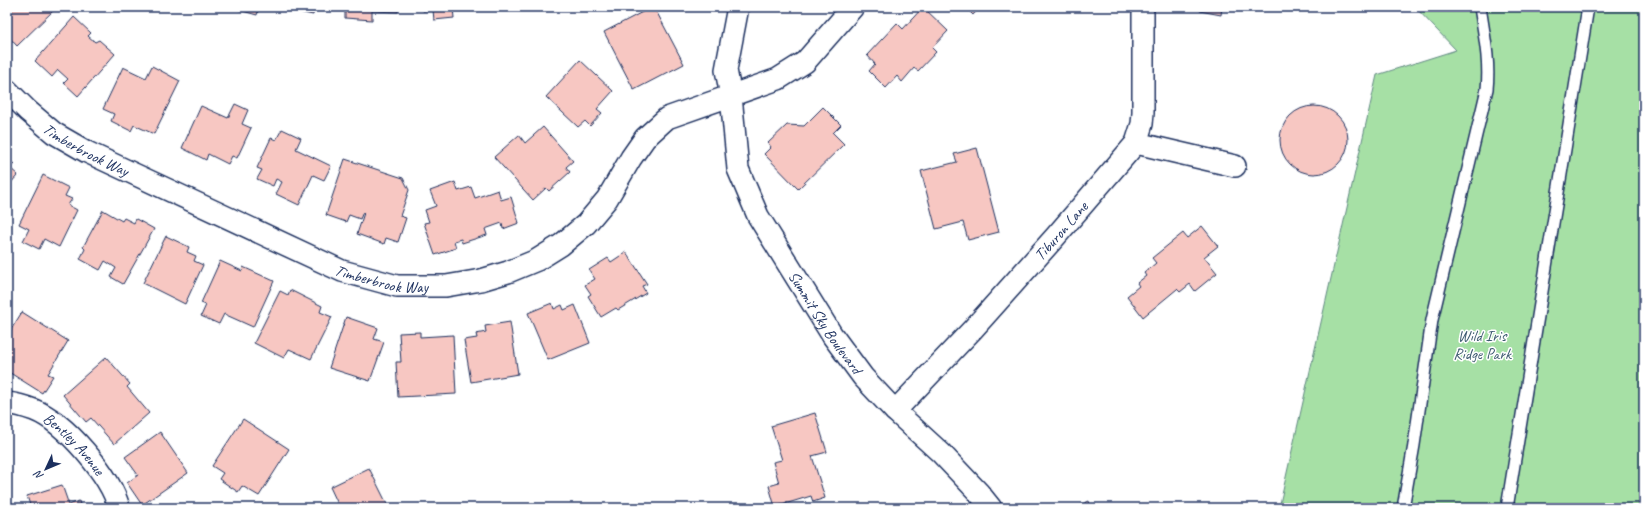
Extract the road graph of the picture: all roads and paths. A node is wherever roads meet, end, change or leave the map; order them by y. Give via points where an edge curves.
1 (738, 7) edge
2 (853, 7) edge
3 (1480, 7) edge
4 (1588, 7) edge
5 (1143, 13) dead end
6 (7, 90) edge
7 (731, 96) junction
8 (1136, 143) junction
9 (1235, 166) dead end
10 (7, 403) edge
11 (895, 412) junction
12 (119, 508) edge
13 (991, 508) edge
14 (1403, 508) edge
15 (1507, 508) edge

1 - 7 street, Summit Sky Boulevard via 726,70
2 - 7 street via 805,62 778,79
3 - 14 lane via 1487,50 1487,89 1432,320
4 - 15 lane
5 - 8 street, Tiburon Lane via 1143,113
6 - 7 street, Timberbrook Way via 54,133 87,152 342,271 397,286 446,286 481,280 537,260 561,245 586,224 607,199 645,138 667,118
7 - 11 street, Summit Sky Boulevard via 738,169 758,216 832,335
8 - 9 street
8 - 11 street, Tiburon Lane via 973,329
10 - 12 street, Bentley Avenue via 35,410 58,426 86,452 106,478
11 - 13 street, Summit Sky Boulevard via 942,453

